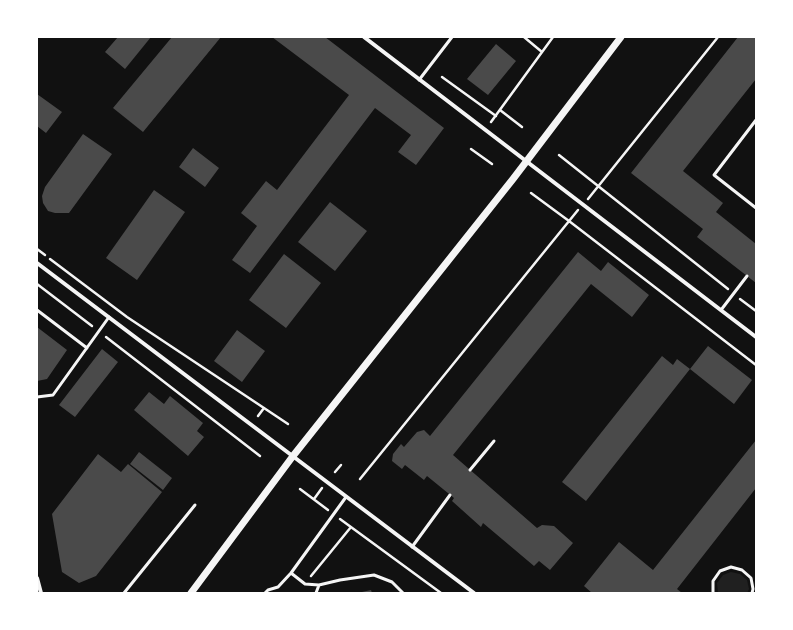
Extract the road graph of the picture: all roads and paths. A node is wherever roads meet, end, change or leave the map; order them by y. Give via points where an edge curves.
1 (364, 37) edge
2 (452, 37) edge
3 (524, 37) edge
4 (553, 37) edge
5 (621, 37) edge
6 (718, 37) edge
7 (542, 52) junction
8 (442, 77) dead end
9 (420, 80) junction
10 (500, 110) junction
11 (496, 116) junction
12 (756, 120) edge
13 (489, 125) dead end
14 (522, 127) dead end
15 (472, 148) dead end
16 (559, 155) dead end
17 (526, 161) junction
18 (492, 164) dead end
19 (598, 186) junction
20 (531, 193) dead end
21 (586, 201) dead end
22 (756, 208) edge
23 (578, 210) dead end
24 (569, 221) junction
25 (37, 250) edge
26 (37, 263) edge
27 (747, 276) dead end
28 (37, 284) edge
29 (733, 294) junction
30 (37, 310) edge
31 (721, 310) junction
32 (756, 311) edge
33 (109, 317) junction
34 (99, 332) junction
35 (756, 337) edge
36 (87, 348) junction
37 (756, 365) edge
38 (37, 397) edge
39 (264, 408) junction
40 (258, 416) dead end
41 (288, 424) dead end
42 (494, 442) dead end
43 (260, 456) dead end
44 (292, 456) junction
45 (340, 465) dead end
46 (470, 470) dead end
47 (335, 472) dead end
48 (360, 479) dead end
49 (322, 488) dead end
50 (300, 489) dead end
51 (450, 495) dead end
52 (346, 497) junction
53 (314, 499) junction
54 (195, 505) dead end
55 (334, 514) junction
56 (351, 527) junction
57 (412, 547) junction
58 (291, 573) junction
59 (37, 578) edge
60 (305, 584) junction
61 (319, 585) junction
62 (41, 593) edge
63 (124, 593) edge
64 (191, 593) edge
65 (265, 593) edge
66 (316, 593) edge
67 (403, 593) edge
68 (441, 593) edge
69 (474, 593) edge
70 (713, 593) edge
71 (752, 593) edge

1 - 9 street
2 - 9 lane
3 - 7 path
4 - 7 path
5 - 17 street
6 - 19 path
7 - 10 path
8 - 11 path
9 - 17 street
10 - 11 path
10 - 14 path
11 - 13 path
12 - 22 lane via 714,175
15 - 18 path
16 - 19 path
17 - 31 street
17 - 44 street
19 - 21 path
19 - 29 path
20 - 24 path
23 - 24 path
24 - 37 path
24 - 48 path
25 - 39 path via 127,317
26 - 33 street
27 - 29 lane
28 - 34 path
29 - 31 lane
29 - 32 path
30 - 36 lane
31 - 35 street
33 - 34 lane
33 - 44 street
34 - 36 lane
34 - 43 path
36 - 38 lane via 52,395
39 - 40 path
39 - 41 path
42 - 46 lane
44 - 52 street
44 - 64 street
45 - 47 path
49 - 53 path
50 - 53 path
51 - 57 lane
52 - 55 lane
52 - 57 street
53 - 55 path
54 - 63 lane
55 - 56 path
55 - 58 lane
56 - 60 path
56 - 68 path
57 - 69 street
58 - 60 lane
58 - 65 lane via 278,587
59 - 62 street
60 - 61 lane
61 - 66 lane
61 - 67 lane via 374,576 392,582
70 - 71 lane via 713,581 720,571 731,567 742,570 750,578

